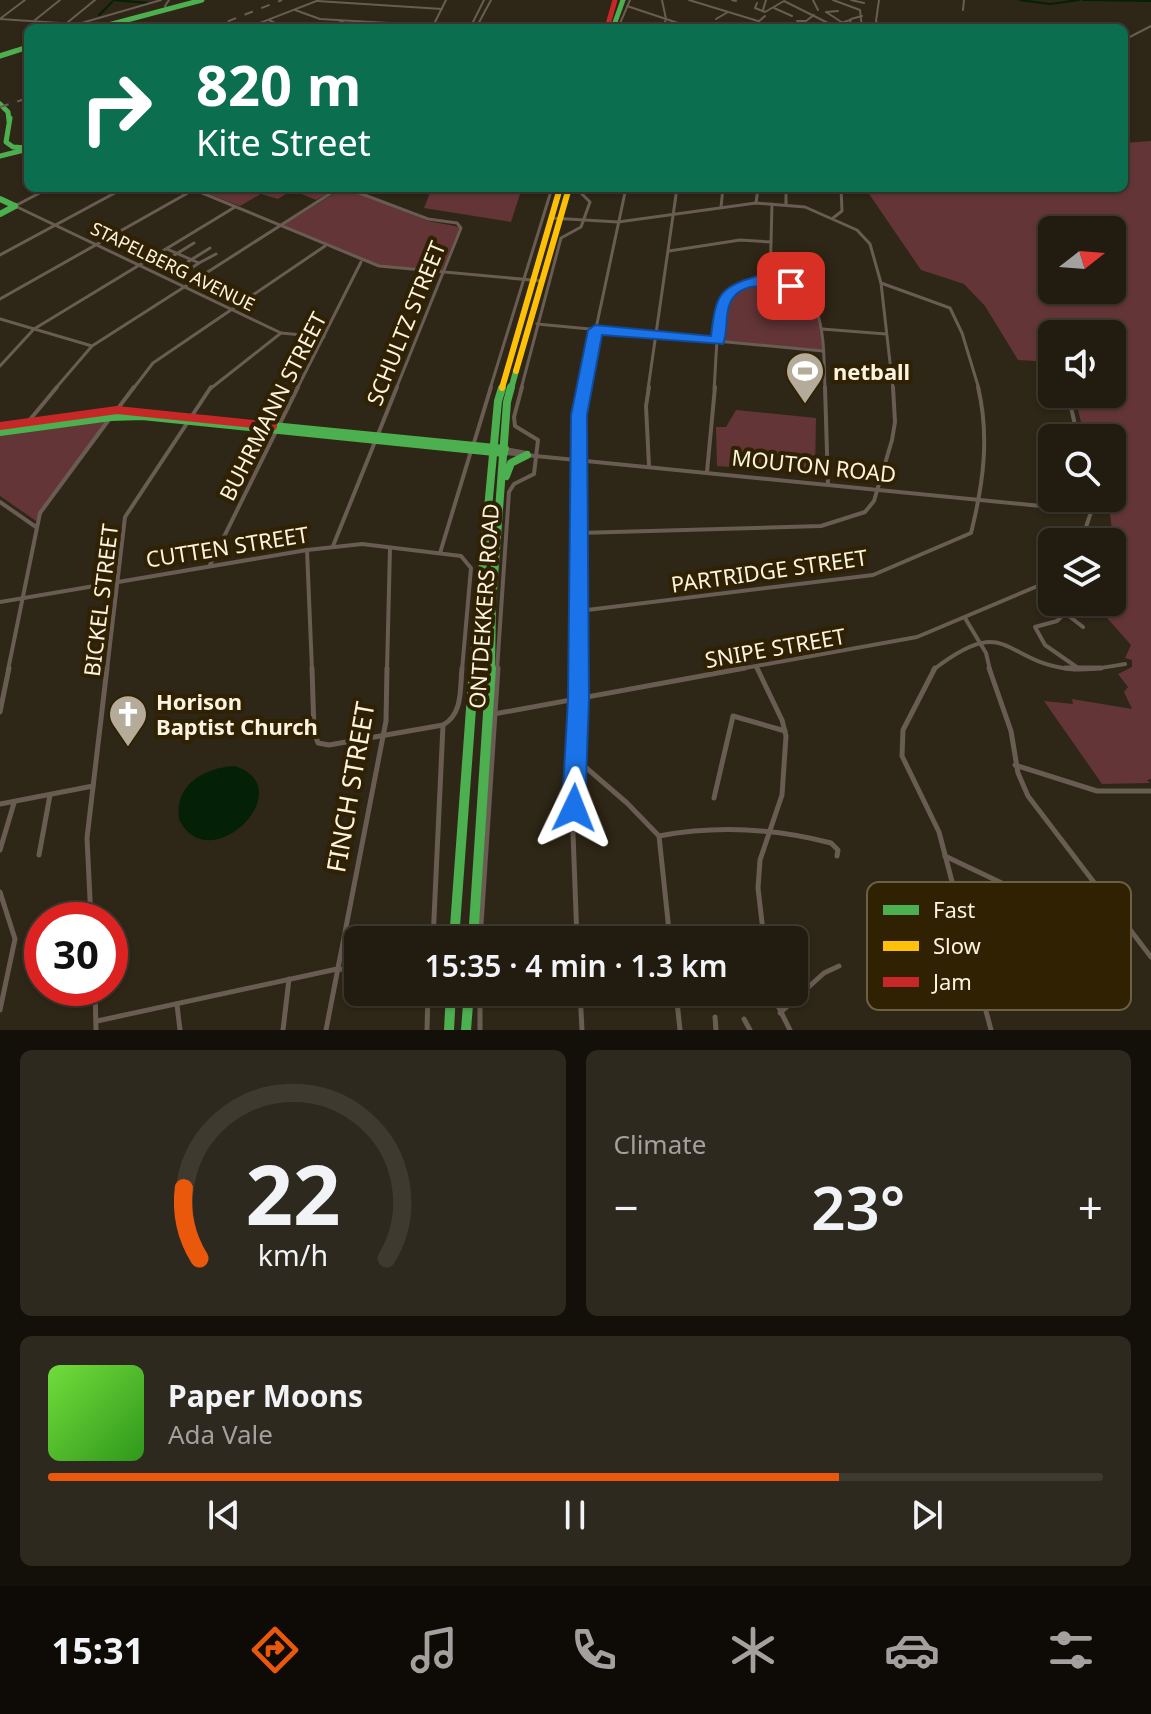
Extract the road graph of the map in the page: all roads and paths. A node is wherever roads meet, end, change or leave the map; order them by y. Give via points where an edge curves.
1 (25, 0) edge
2 (60, 0) edge
3 (95, 0) edge
4 (161, 0) edge
5 (202, 0) edge
6 (390, 0) edge
7 (446, 0) edge
8 (484, 0) edge
9 (491, 0) edge
10 (630, 0) edge
11 (662, 0) edge
12 (689, 0) edge
13 (766, 0) edge
14 (784, 0) edge
15 (813, 0) edge
16 (833, 0) edge
17 (851, 0) edge
18 (879, 0) edge
19 (964, 0) edge
20 (319, 1) edge
21 (700, 1) edge
22 (612, 3) edge
23 (625, 3) edge
24 (757, 3) dead end
25 (864, 3) dead end
26 (168, 5) edge
27 (387, 6) junction
28 (774, 8) junction
29 (442, 9) junction
30 (295, 10) junction
31 (818, 10) dead end
32 (963, 10) dead end
33 (769, 11) junction
34 (838, 11) dead end
35 (728, 12) junction
36 (850, 13) dead end
37 (814, 15) junction
38 (475, 16) junction
39 (765, 16) dead end
40 (792, 16) dead end
41 (857, 16) junction
42 (862, 16) junction
43 (482, 17) junction
44 (0, 19) edge
45 (666, 19) junction
46 (716, 19) dead end
47 (268, 20) junction
48 (850, 20) junction
49 (33, 21) junction
50 (345, 21) junction
51 (758, 21) junction
52 (797, 21) dead end
53 (843, 23) joint
54 (66, 24) joint
55 (83, 24) edge
56 (109, 24) edge
57 (258, 24) edge
58 (276, 24) edge
59 (337, 24) edge
60 (389, 24) edge
61 (434, 24) edge
62 (472, 24) edge
63 (478, 24) edge
64 (608, 24) edge
65 (617, 24) edge
66 (664, 24) edge
67 (681, 24) edge
68 (755, 24) edge
69 (833, 24) edge
70 (849, 24) edge
71 (862, 24) edge
72 (878, 24) edge
73 (1151, 26) edge
74 (1128, 37) edge
75 (24, 48) edge
76 (0, 56) edge
77 (1, 106) edge
78 (10, 118) junction
79 (0, 139) edge
80 (24, 149) edge
81 (24, 151) edge
82 (0, 157) edge
83 (41, 192) edge
84 (116, 192) edge
85 (186, 192) edge
86 (198, 192) edge
87 (333, 192) edge
88 (357, 192) edge
89 (551, 192) edge
90 (559, 192) edge
91 (567, 192) edge
92 (581, 192) edge
93 (625, 192) edge
94 (677, 192) edge
95 (723, 192) edge
96 (757, 192) edge
97 (786, 192) edge
98 (841, 192) edge
99 (0, 199) edge
100 (756, 203) junction
101 (772, 204) junction
102 (786, 204) junction
103 (15, 206) junction
104 (235, 207) junction
105 (721, 207) junction
106 (0, 214) edge
107 (674, 214) junction
108 (556, 218) junction
109 (833, 218) junction
110 (584, 221) junction
111 (618, 222) junction
112 (54, 225) junction
113 (280, 226) junction
114 (771, 242) junction
115 (194, 243) dead end
116 (97, 245) junction
117 (325, 246) junction
118 (210, 248) dead end
119 (167, 249) junction
120 (669, 251) junction
121 (177, 253) junction
122 (216, 254) dead end
123 (0, 255) edge
124 (191, 260) junction
125 (361, 261) junction
126 (199, 263) junction
127 (160, 264) dead end
128 (138, 265) junction
129 (170, 273) dead end
130 (443, 273) junction
131 (178, 277) dead end
132 (533, 280) junction
133 (770, 280) junction
134 (881, 283) junction
135 (184, 287) junction
136 (892, 290) junction
137 (882, 293) junction
138 (0, 299) edge
139 (231, 310) junction
140 (0, 319) edge
141 (537, 324) junction
142 (34, 329) junction
143 (822, 329) junction
144 (595, 330) junction
145 (281, 333) junction
146 (886, 334) junction
147 (655, 335) junction
148 (324, 337) junction
149 (718, 341) junction
150 (92, 346) junction
151 (823, 351) junction
152 (0, 366) edge
153 (114, 413) junction
154 (187, 420) junction
155 (27, 425) junction
156 (0, 429) edge
157 (278, 429) junction
158 (375, 439) junction
159 (472, 448) junction
160 (491, 450) junction
161 (504, 451) junction
162 (533, 455) junction
163 (578, 460) junction
164 (649, 466) junction
165 (707, 472) junction
166 (828, 485) junction
167 (878, 490) junction
168 (501, 492) junction
169 (979, 500) junction
170 (0, 502) edge
171 (1038, 506) edge
172 (36, 527) junction
173 (579, 533) junction
174 (333, 546) junction
175 (390, 548) junction
176 (307, 550) junction
177 (440, 553) junction
178 (461, 556) joint
179 (210, 565) junction
180 (118, 580) junction
181 (1038, 586) edge
182 (23, 597) junction
183 (0, 602) edge
184 (579, 611) junction
185 (965, 618) junction
186 (1083, 627) dead end
187 (980, 641) junction
188 (1125, 664) dead end
189 (756, 667) junction
190 (1080, 670) junction
191 (578, 699) junction
192 (0, 712) edge
193 (494, 714) junction
194 (443, 725) junction
195 (785, 731) junction
196 (383, 735) junction
197 (575, 758) junction
198 (1015, 765) junction
199 (93, 786) junction
200 (1151, 791) edge
201 (50, 795) junction
202 (714, 798) dead end
203 (14, 801) junction
204 (0, 804) edge
205 (768, 829) junction
206 (659, 836) junction
207 (0, 850) edge
208 (39, 855) dead end
209 (837, 856) dead end
210 (945, 856) junction
211 (952, 882) edge
212 (1000, 882) edge
213 (1096, 882) edge
214 (0, 892) edge
215 (90, 902) edge
216 (434, 926) edge
217 (455, 926) edge
218 (474, 926) edge
219 (481, 926) edge
220 (576, 926) edge
221 (669, 926) edge
222 (763, 926) edge
223 (1131, 930) edge
224 (1151, 957) edge
225 (839, 966) dead end
226 (337, 969) junction
227 (344, 969) edge
228 (289, 979) junction
229 (177, 1003) junction
230 (96, 1006) edge
231 (428, 1006) edge
232 (450, 1006) edge
233 (468, 1006) edge
234 (480, 1006) edge
235 (581, 1006) edge
236 (677, 1006) edge
237 (777, 1006) edge
238 (0, 1010) edge
239 (986, 1010) edge
240 (780, 1013) junction
241 (715, 1017) dead end
242 (744, 1019) dead end
243 (97, 1021) junction
244 (96, 1030) edge
245 (180, 1030) edge
246 (283, 1030) edge
247 (326, 1030) edge
248 (427, 1030) edge
249 (449, 1030) edge
250 (466, 1030) edge
251 (480, 1030) edge
252 (582, 1030) edge
253 (680, 1030) edge
254 (716, 1030) edge
255 (750, 1030) edge
256 (790, 1030) edge
257 (991, 1030) edge

1 - 44 street
2 - 49 street
3 - 54 street
4 - 55 street
5 - 26 main road
6 - 27 street
7 - 29 street
8 - 38 street
9 - 43 street
10 - 23 street
11 - 45 street
12 - 21 street
13 - 33 street via 762,9
14 - 28 street
14 - 37 street
15 - 31 street
16 - 42 street via 857,8
17 - 25 street
18 - 72 street
19 - 32 street
20 - 27 street
20 - 30 street
21 - 35 street
22 - 64 main road
23 - 45 street
23 - 65 main road
24 - 33 street via 756,8
26 - 56 main road
27 - 29 street
28 - 33 street
28 - 40 street
29 - 61 street
30 - 47 street
30 - 50 street via 316,19
34 - 53 street via 826,13
35 - 46 street
35 - 51 street
36 - 41 street
37 - 52 street
37 - 69 street
38 - 43 street
38 - 62 street
39 - 51 street
41 - 42 street
41 - 48 street
42 - 71 street
43 - 63 street
44 - 49 street
45 - 66 street
45 - 67 street
47 - 57 street
47 - 58 street
48 - 53 street
48 - 70 street
49 - 54 street
50 - 59 street
50 - 60 street
51 - 68 street
73 - 74 street
75 - 76 main road
77 - 78 main road
78 - 79 main road
78 - 80 main road via 6,142
81 - 82 main road
83 - 103 street
84 - 112 street
85 - 116 street
86 - 104 street
87 - 113 street
88 - 130 street, SCHULTZ STREET via 428,219 459,224
89 - 132 street, ONTDEKKERS ROAD
90 - 108 main road, ONTDEKKERS ROAD
91 - 108 main road, ONTDEKKERS ROAD
92 - 110 street via 590,200
93 - 111 street
94 - 107 street
95 - 105 street
96 - 100 street
97 - 102 street
98 - 109 street via 843,209
99 - 103 main road
100 - 101 street
100 - 105 street
101 - 102 street
101 - 114 street
102 - 109 street
103 - 106 main road
103 - 112 street, STAPELBERG AVENUE
104 - 113 street
104 - 119 street
105 - 107 street
107 - 111 street
107 - 120 street
108 - 110 street
108 - 132 main road, ONTDEKKERS ROAD
109 - 134 street via 867,239
110 - 111 street
110 - 141 street via 561,237
111 - 144 street
112 - 116 street, STAPELBERG AVENUE
112 - 123 street
113 - 117 street
113 - 135 street
114 - 120 street via 737,240
114 - 133 street
115 - 121 street
116 - 128 street, STAPELBERG AVENUE
116 - 138 street
117 - 125 street
117 - 139 street
118 - 124 street
119 - 121 street
119 - 128 street
120 - 147 street
121 - 124 street
121 - 127 street
122 - 126 street
124 - 126 street
124 - 129 street
125 - 130 street
125 - 148 street, BUHRMANN STREET
126 - 131 street
128 - 135 street, STAPELBERG AVENUE
128 - 142 street
130 - 132 street
130 - 158 street, SCHULTZ STREET
132 - 159 street, ONTDEKKERS ROAD
132 - 160 main road, ONTDEKKERS ROAD via 498,401
132 - 161 main road, ONTDEKKERS ROAD via 507,402
133 - 143 street via 809,296
133 - 149 street via 741,284 728,293
134 - 136 street
134 - 137 street
135 - 139 street, STAPELBERG AVENUE
135 - 150 street
136 - 137 street
136 - 169 street via 946,305 954,314 982,395 987,447
137 - 146 street
139 - 145 street, STAPELBERG AVENUE
139 - 153 street via 153,363
140 - 142 street
141 - 144 street
141 - 162 street via 514,423 538,438
142 - 150 street
142 - 152 street
143 - 146 street
143 - 151 street
144 - 147 street
144 - 163 street via 580,403
145 - 148 street, STAPELBERG AVENUE
145 - 154 street, BICKEL STREET via 214,383
146 - 167 street via 895,422
147 - 149 street
147 - 164 street via 646,406
148 - 157 street, BUHRMANN STREET
149 - 151 street
149 - 165 street
150 - 155 street
151 - 166 street
153 - 154 main road, MOUTON ROAD
153 - 155 main road, MOUTON ROAD
153 - 172 street via 43,507
154 - 157 main road, MOUTON ROAD
154 - 180 street, BICKEL STREET via 128,509
155 - 156 main road, MOUTON ROAD
157 - 158 main road, MOUTON ROAD
157 - 179 street, BUHRMANN STREET
158 - 159 main road, MOUTON ROAD
158 - 174 street, SCHULTZ STREET
159 - 160 main road, MOUTON ROAD
159 - 177 street, ONTDEKKERS ROAD
160 - 161 main road, MOUTON ROAD
160 - 217 main road, ONTDEKKERS ROAD
161 - 162 street, MOUTON ROAD
161 - 168 main road, ONTDEKKERS ROAD
162 - 163 street, MOUTON ROAD
162 - 168 main road via 509,465
162 - 193 street, ONTDEKKERS ROAD via 537,473 509,490
163 - 164 street, MOUTON ROAD
163 - 173 street
164 - 165 street, MOUTON ROAD
165 - 166 street, MOUTON ROAD
166 - 167 street, MOUTON ROAD
167 - 169 street, MOUTON ROAD
167 - 173 street via 865,512 821,526
168 - 218 main road, ONTDEKKERS ROAD
169 - 171 street, MOUTON ROAD
169 - 184 street, PARTRIDGE STREET via 969,534 873,575
170 - 172 street
172 - 182 street
173 - 184 street
174 - 175 street, CUTTEN STREET
174 - 176 street, CUTTEN STREET
175 - 177 street, CUTTEN STREET
175 - 196 street, FINCH STREET
176 - 179 street, CUTTEN STREET
176 - 196 street via 314,731 321,745
177 - 178 street, CUTTEN STREET
178 - 194 street, ONTDEKKERS ROAD via 471,568 458,709
179 - 180 street, CUTTEN STREET
180 - 182 street, CUTTEN STREET
180 - 199 street, BICKEL STREET
181 - 185 street, SNIPE STREET
182 - 183 street, CUTTEN STREET
182 - 192 street
184 - 191 street
185 - 187 street
185 - 189 street, SNIPE STREET via 917,637
186 - 190 street via 1065,613 1035,627 1045,645
187 - 190 street via 1007,643 1048,663
187 - 198 street via 1011,731
187 - 210 street via 934,669 901,737 904,763 934,820
188 - 190 street
189 - 191 street, SNIPE STREET
189 - 195 street
191 - 193 street, SNIPE STREET
191 - 197 street
193 - 219 street, ONTDEKKERS ROAD
194 - 196 street
194 - 216 street, ONTDEKKERS ROAD
195 - 202 street via 733,716
195 - 205 street via 782,795
196 - 226 street, FINCH STREET
197 - 206 street
197 - 220 street
198 - 200 street via 1097,791
198 - 213 street via 1039,813
199 - 201 street
199 - 215 street, BICKEL STREET via 87,838
201 - 203 street
201 - 208 street
203 - 204 street
203 - 207 street
205 - 206 street via 714,826
205 - 209 street via 831,843
205 - 222 street via 759,880
206 - 221 street
210 - 211 street
210 - 212 street
214 - 238 street via 15,939
223 - 224 street
225 - 240 street
226 - 227 street
226 - 228 street
226 - 247 street, FINCH STREET
228 - 229 street
228 - 246 street
229 - 243 street
229 - 245 street
230 - 243 street
231 - 248 street
232 - 249 main road
233 - 250 main road
234 - 251 street
235 - 252 street
236 - 253 street
237 - 240 street
239 - 257 street
240 - 256 street
241 - 254 street
242 - 255 street
243 - 244 street

